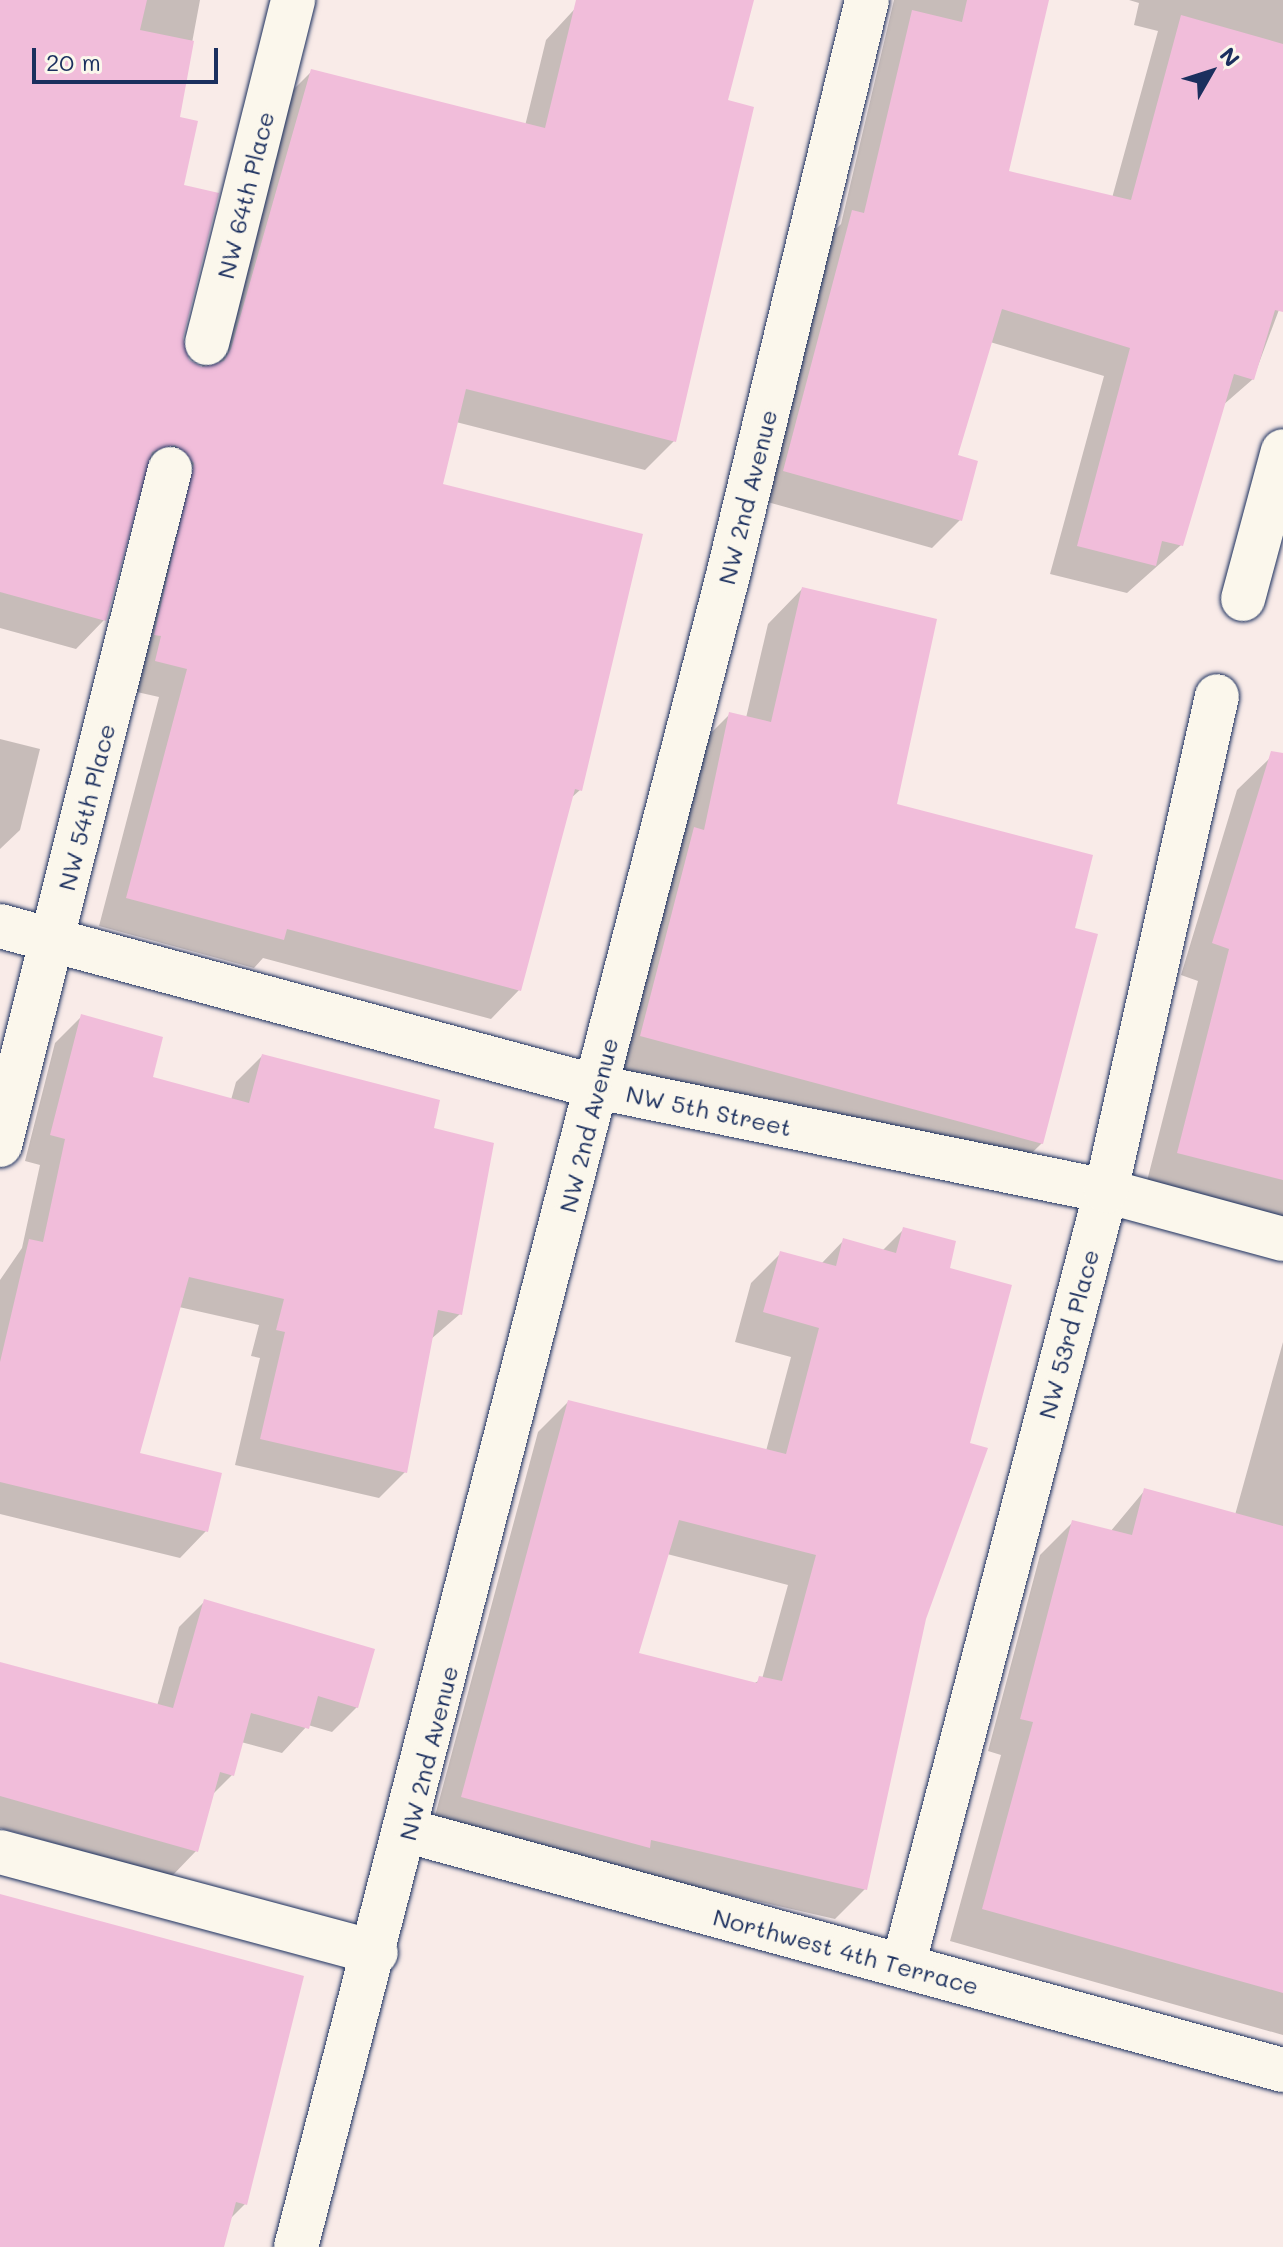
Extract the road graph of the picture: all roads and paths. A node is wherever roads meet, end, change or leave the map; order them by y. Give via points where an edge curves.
1 (293, 0) edge
2 (867, 0) edge
3 (207, 343) dead end
4 (1283, 451) edge
5 (170, 469) dead end
6 (1243, 599) dead end
7 (1217, 696) dead end
8 (0, 926) edge
9 (54, 940) junction
10 (597, 1087) junction
11 (0, 1145) edge
12 (1106, 1191) junction
13 (1283, 1239) edge
14 (408, 1831) junction
15 (0, 1852) edge
16 (376, 1953) junction
17 (903, 1966) junction
18 (1283, 2070) edge
19 (296, 2247) edge

1 - 3 street, NW 64th Place
2 - 10 street, NW 2nd Avenue
4 - 6 street
5 - 9 street, NW 54th Place
7 - 12 street, NW 53rd Place
8 - 9 street, NW 5th Street
9 - 10 street, NW 5th Street
9 - 11 street, NW 54th Place
10 - 12 street, NW 5th Street
10 - 14 street, NW 2nd Avenue
12 - 13 street, NW 5th Street
12 - 17 street, NW 53rd Place
14 - 16 street, NW 2nd Avenue
14 - 17 street, Northwest 4th Terrace
15 - 16 street
16 - 19 street, NW 2nd Avenue
17 - 18 street, Northwest 4th Terrace

